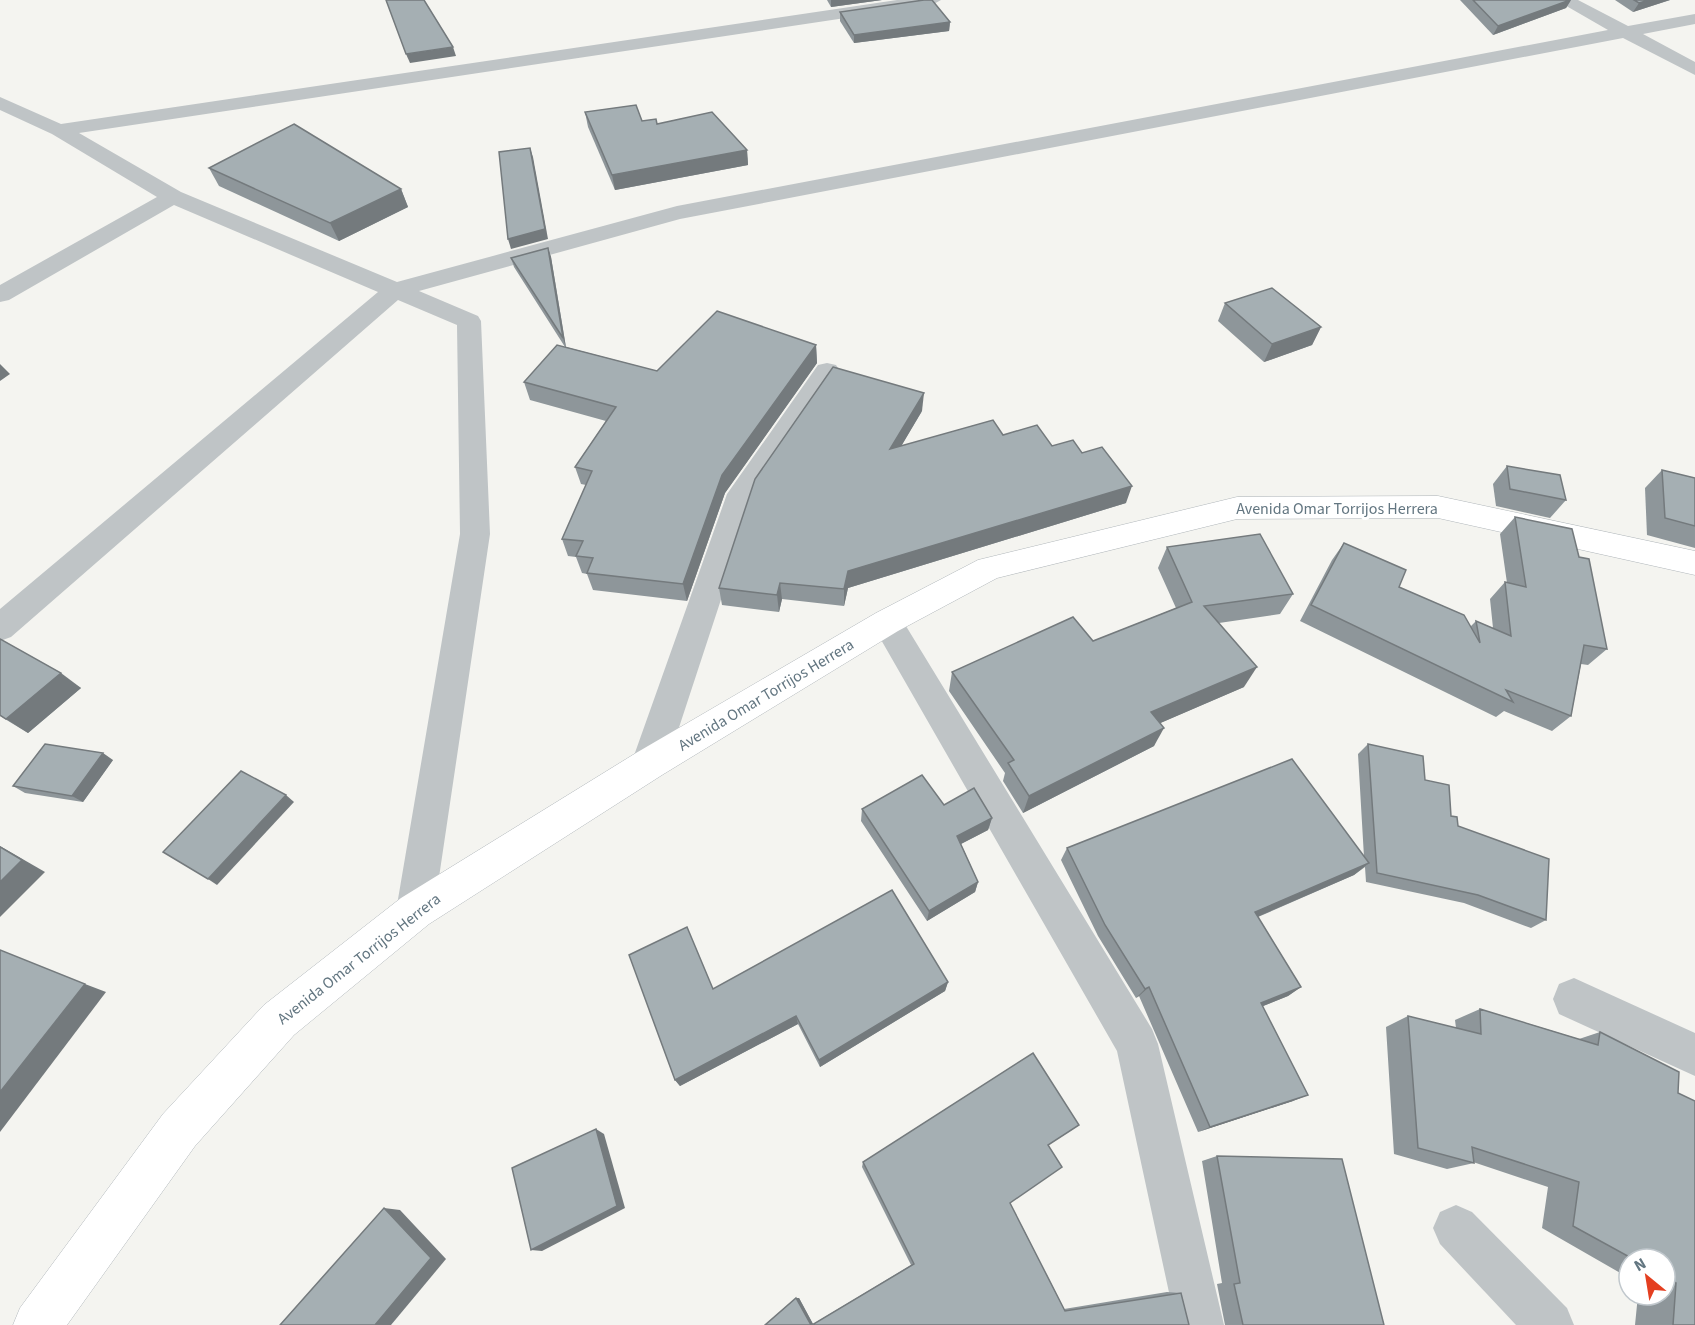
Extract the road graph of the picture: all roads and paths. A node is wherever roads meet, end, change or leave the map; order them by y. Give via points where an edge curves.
1 (932, 0) edge
2 (1565, 0) edge
3 (1695, 19) edge
4 (1626, 31) junction
5 (1695, 69) edge
6 (0, 103) edge
7 (59, 130) junction
8 (173, 197) junction
9 (394, 290) junction
10 (0, 295) edge
11 (827, 371) edge
12 (1695, 563) edge
13 (887, 622) junction
14 (0, 628) edge
15 (649, 764) junction
16 (415, 911) junction
17 (1574, 999) dead end
18 (1695, 1055) edge
19 (1456, 1228) dead end
20 (37, 1325) edge
21 (1200, 1325) edge
22 (1550, 1325) edge

1 - 7 street
2 - 4 street
3 - 4 street
4 - 5 street
4 - 9 street via 677,213
6 - 7 street
7 - 8 street
8 - 9 street
8 - 10 street
9 - 14 street
9 - 16 street via 469,321 476,534
11 - 15 street via 741,494
12 - 13 street, Avenida Omar Torrijos Herrera via 1438,507 1237,508 989,568
13 - 15 street, Avenida Omar Torrijos Herrera
13 - 21 street via 1137,1044
15 - 16 street, Avenida Omar Torrijos Herrera
16 - 20 street, Avenida Omar Torrijos Herrera via 279,1020 179,1130
17 - 18 street
19 - 22 street

